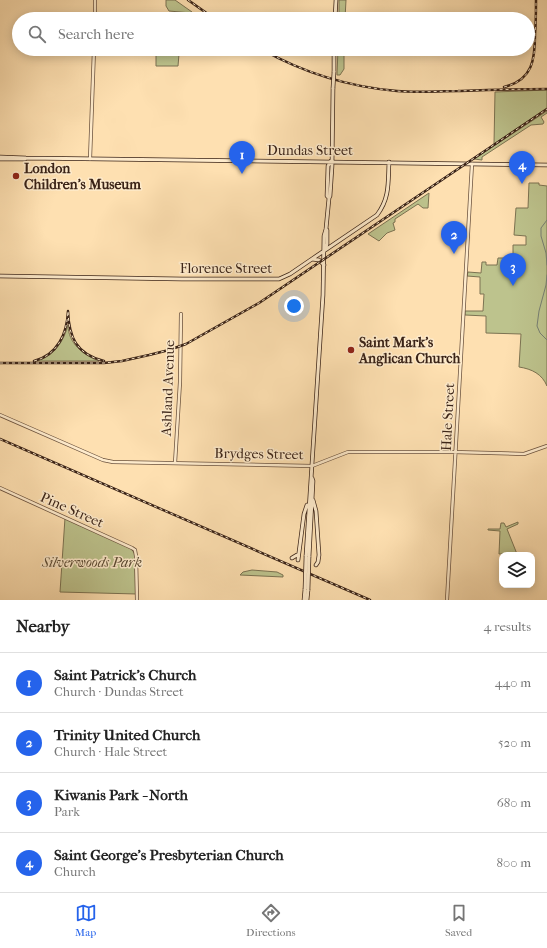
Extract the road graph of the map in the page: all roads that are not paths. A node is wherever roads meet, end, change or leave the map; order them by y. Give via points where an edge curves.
1 (95, 0) edge
2 (336, 0) edge
3 (95, 12) edge
4 (335, 12) edge
5 (94, 56) edge
6 (334, 56) edge
7 (0, 158) edge
8 (90, 159) junction
9 (331, 161) junction
10 (389, 162) junction
11 (472, 163) junction
12 (547, 165) edge
13 (325, 250) junction
14 (312, 259) junction
15 (324, 265) junction
16 (0, 276) edge
17 (181, 314) dead end
18 (0, 415) edge
19 (547, 446) edge
20 (456, 452) junction
21 (174, 463) junction
22 (312, 466) junction
23 (312, 478) junction
24 (0, 488) edge
25 (312, 496) junction
26 (309, 502) junction
27 (298, 553) junction
28 (308, 556) junction
29 (292, 558) dead end
30 (298, 560) dead end
31 (316, 565) dead end
32 (306, 590) junction
33 (137, 600) edge
34 (304, 600) edge
35 (307, 600) edge
36 (447, 600) edge

1 - 3 street
2 - 4 main road
5 - 8 street
6 - 9 main road, bridge
7 - 8 main road, Dundas Street
8 - 9 main road, Dundas Street
9 - 10 main road, Dundas Street
9 - 13 main road
10 - 11 main road, Dundas Street
10 - 13 main road, Florence Street via 387,198 384,206 377,215
11 - 12 main road, Dundas Street
11 - 20 street, Hale Street
13 - 14 main road, Florence Street
13 - 15 main road
14 - 15 main road via 319,260
14 - 16 main road, Florence Street via 290,274 279,279 267,280
15 - 22 main road
17 - 21 street, Ashland Avenue via 180,382
18 - 21 street, Brydges Street via 103,460
19 - 20 street, Brydges Street via 524,454
20 - 22 street, Brydges Street via 348,452
20 - 36 street, Hale Street
21 - 22 street, Brydges Street
22 - 23 main road
23 - 25 main road
23 - 26 main road
24 - 33 street, Pine Street via 135,550
25 - 28 main road
25 - 31 main road via 316,511 319,558
26 - 27 main road via 304,514
26 - 28 main road
27 - 29 main road
27 - 30 main road
28 - 32 main road, bridge
32 - 34 main road
32 - 35 main road

